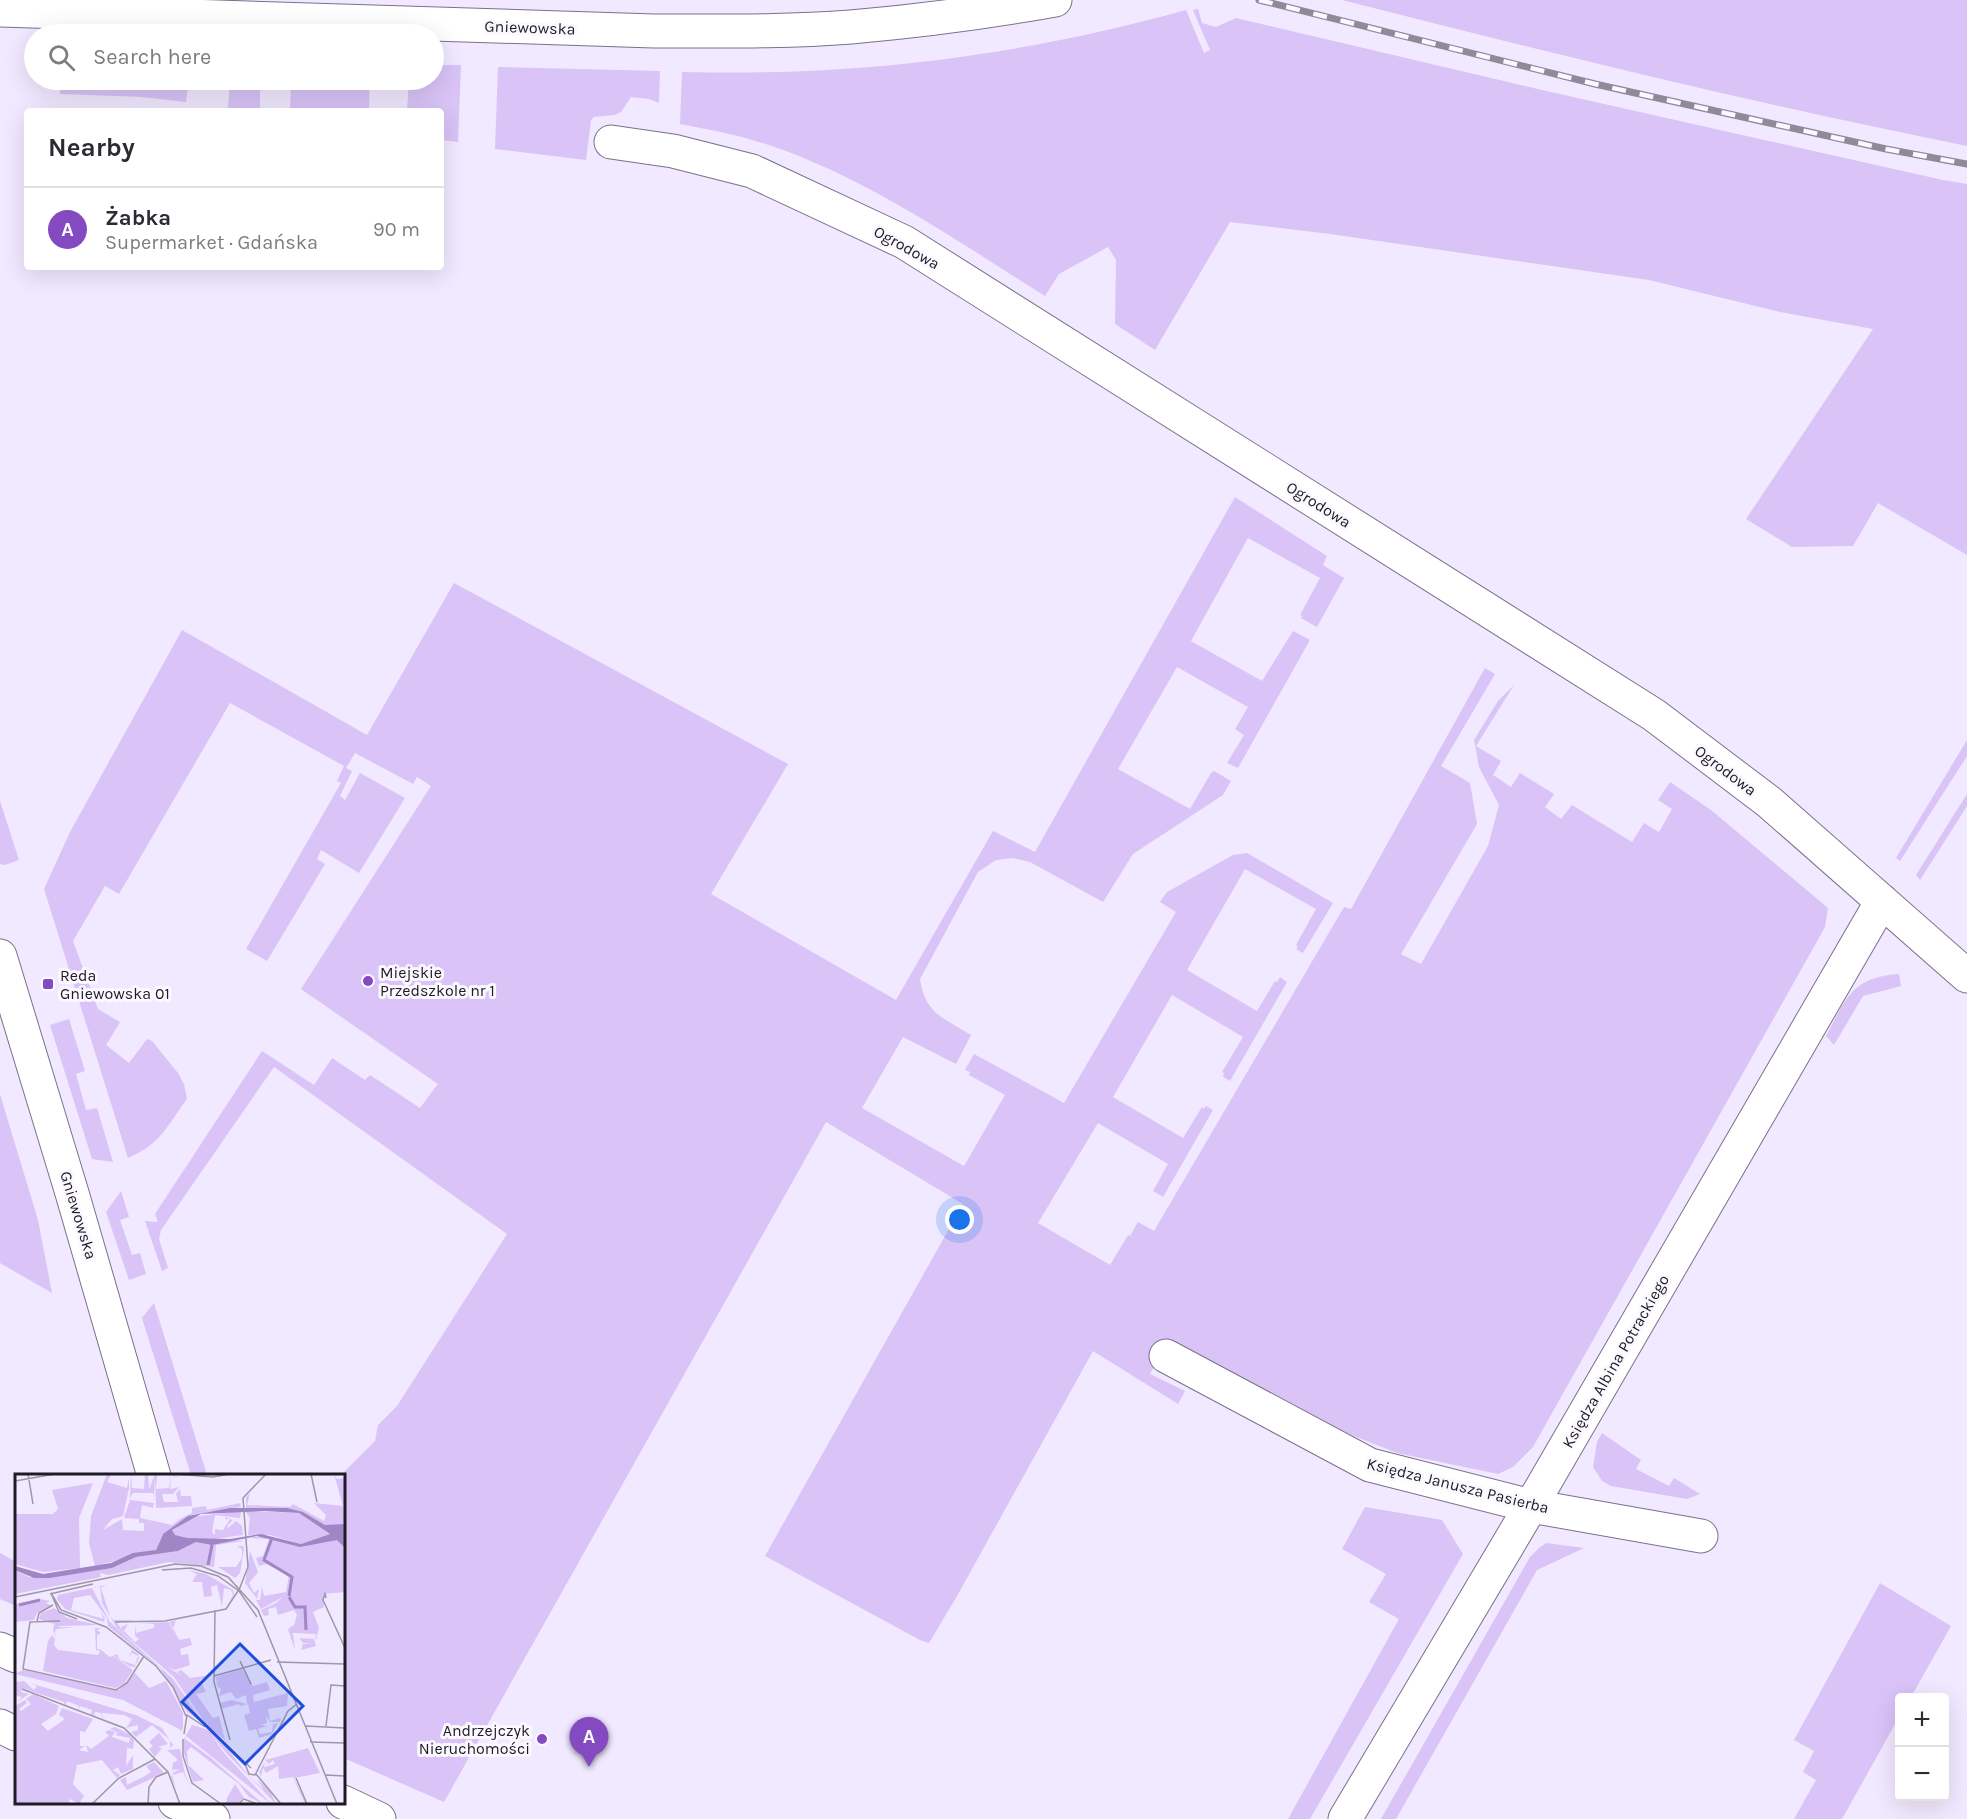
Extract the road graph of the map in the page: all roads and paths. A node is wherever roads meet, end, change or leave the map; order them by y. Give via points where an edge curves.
1 (1055, 0) edge
2 (1, 9) edge
3 (611, 142) dead end
4 (1882, 901) junction
5 (0, 956) edge
6 (1967, 976) edge
7 (1166, 1356) dead end
8 (153, 1474) edge
9 (1531, 1506) junction
10 (1701, 1536) dead end
11 (0, 1648) edge
12 (15, 1656) edge
13 (0, 1726) edge
14 (15, 1734) edge
15 (177, 1804) edge
16 (345, 1804) edge
17 (213, 1819) edge
18 (379, 1819) edge
19 (1345, 1819) edge

1 - 2 street, Gniewowska via 976,14 873,25 752,32
3 - 4 street, Ogrodowa via 673,151 752,171 904,242 1654,715 1769,802
4 - 6 street, Ogrodowa
4 - 9 street, Księdza Albina Potrackiego
5 - 8 street, Gniewowska
7 - 9 street, Księdza Janusza Pasierba via 1370,1466
9 - 10 street, Księdza Janusza Pasierba
9 - 19 street, Księdza Albina Potrackiego
11 - 12 street
13 - 14 street
15 - 17 street
16 - 18 street

